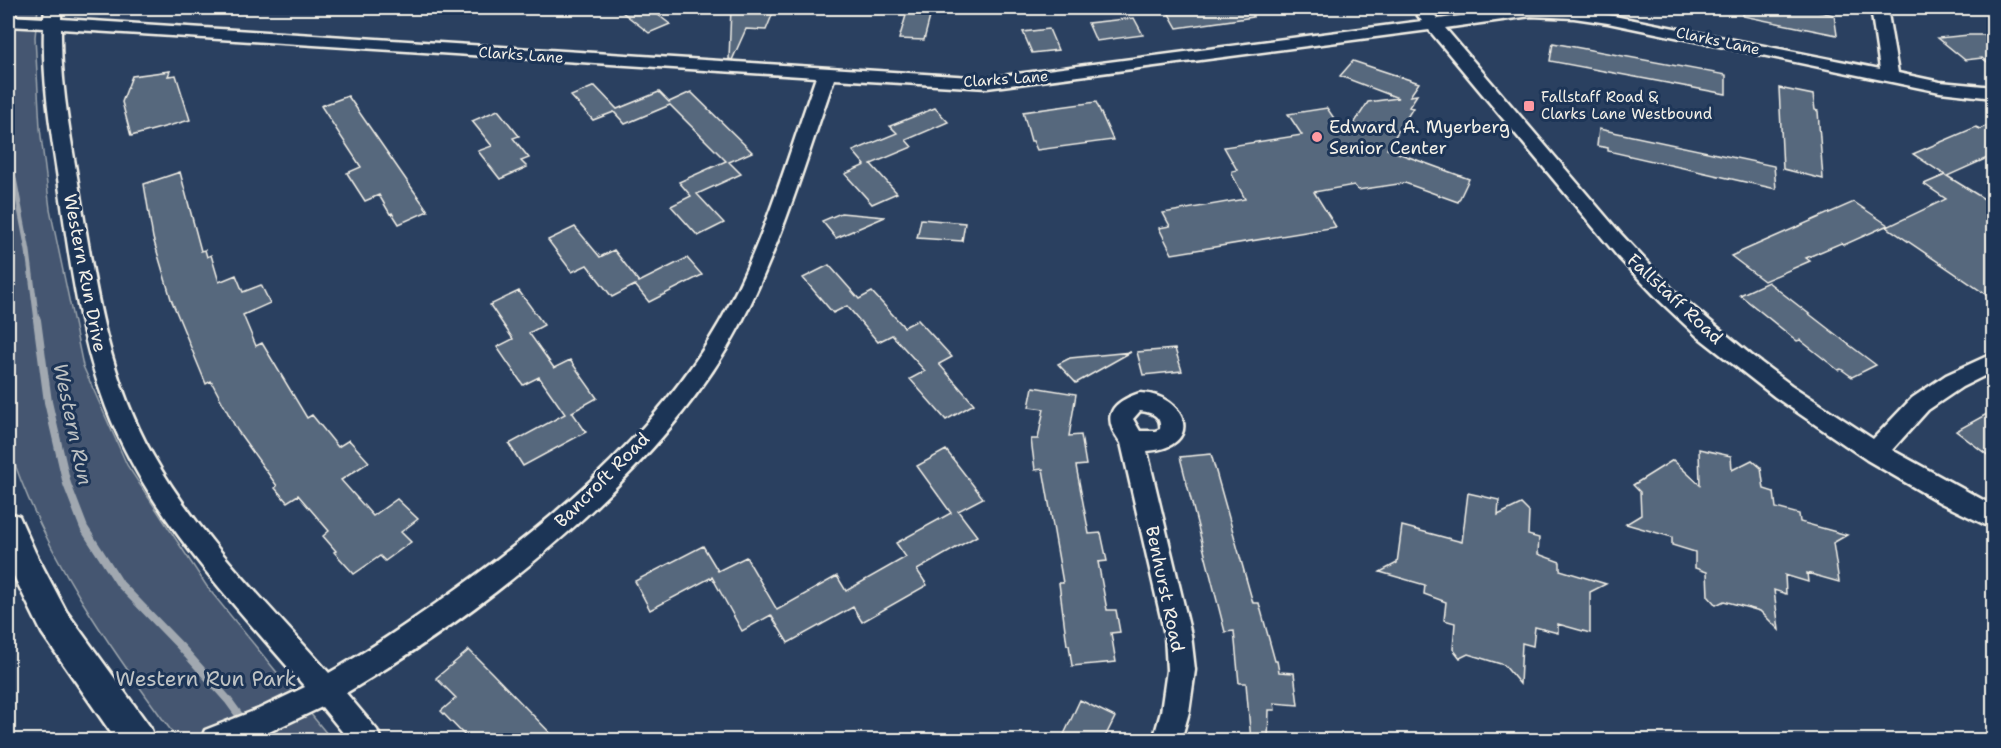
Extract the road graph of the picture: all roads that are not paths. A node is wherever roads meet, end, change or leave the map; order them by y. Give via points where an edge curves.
1 (1420, 8) edge
2 (1879, 8) edge
3 (53, 16) edge
4 (8, 21) edge
5 (1434, 24) junction
6 (826, 75) junction
7 (1890, 77) junction
8 (1994, 93) edge
9 (1994, 361) edge
10 (1132, 439) dead end
11 (1875, 453) junction
12 (1994, 518) edge
13 (8, 526) edge
14 (326, 690) junction
15 (137, 741) edge
16 (215, 741) edge
17 (367, 741) edge
18 (1167, 741) edge

1 - 5 street, Fallstaff Road
2 - 7 street
3 - 4 street, Clarks Lane
3 - 6 street, Clarks Lane
3 - 14 street, Western Run Drive via 56,100 83,282 96,343 131,438 184,523
5 - 6 street, Clarks Lane via 1017,81 955,83
5 - 7 street, Clarks Lane via 1531,11 1574,13
5 - 11 street, Fallstaff Road via 1621,247 1667,296 1762,377
6 - 14 street, Bancroft Road via 749,283 709,357 656,426 609,477 518,558 473,594
7 - 8 street, Clarks Lane
9 - 11 street via 1920,404
10 - 18 street, Benhurst Road via 1178,635 1181,670
11 - 12 street, Fallstaff Road
13 - 15 main road via 54,622
14 - 16 street, Bancroft Road via 276,717
14 - 17 street, Western Run Drive

